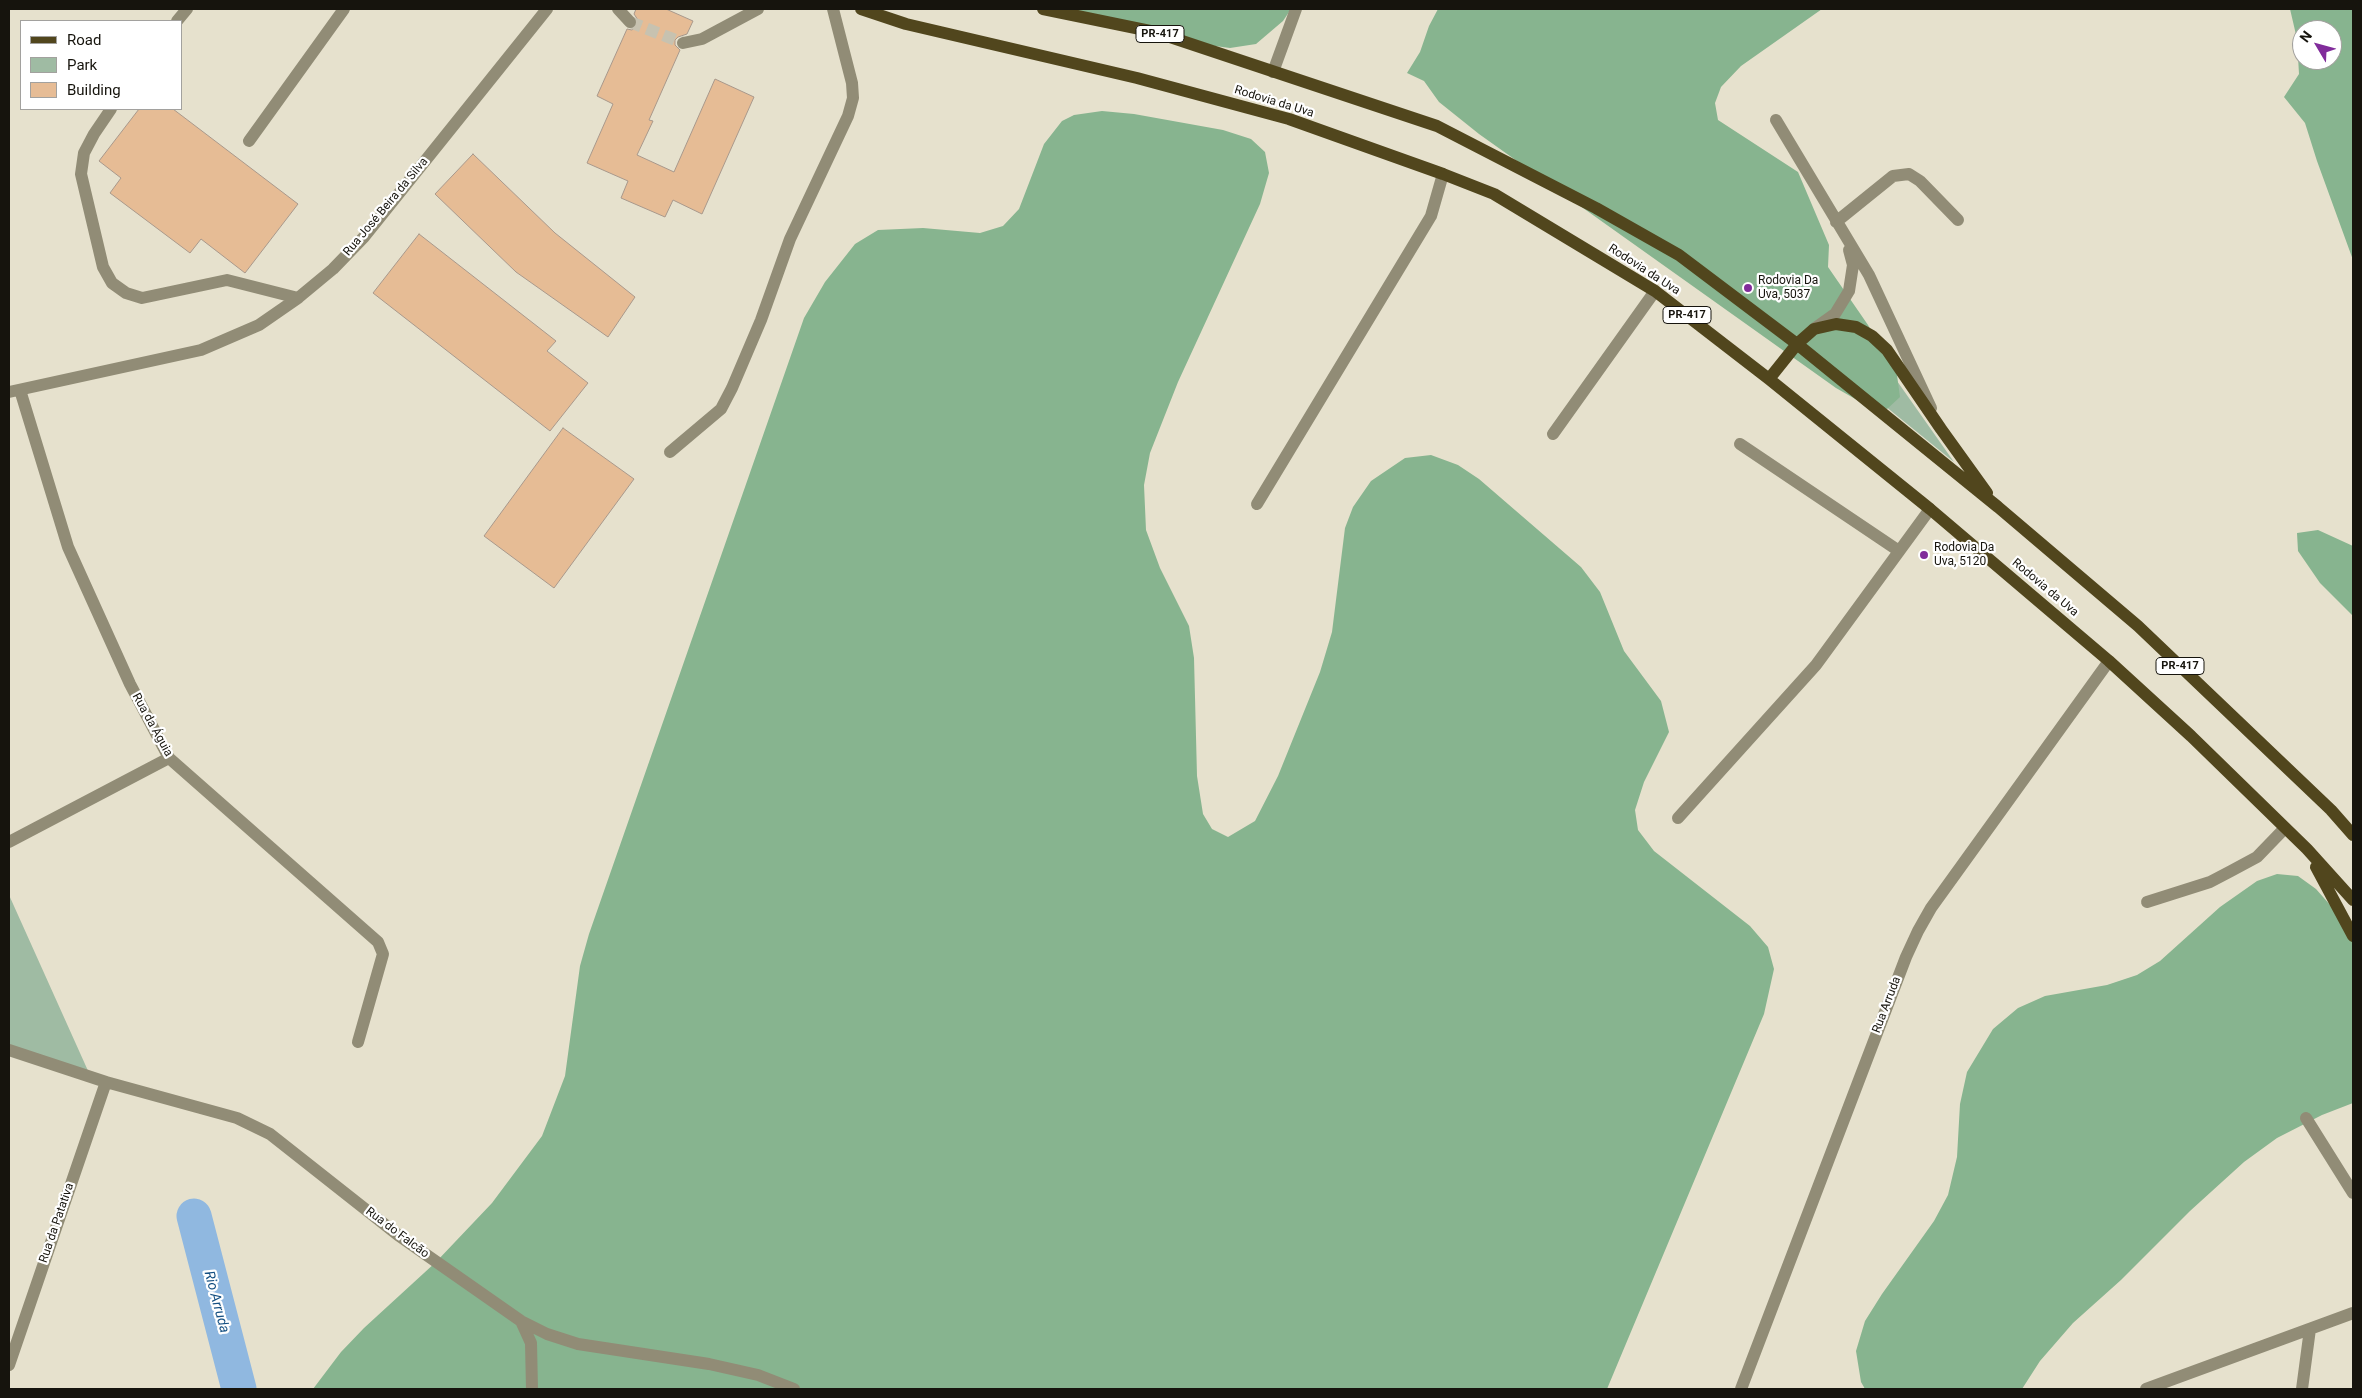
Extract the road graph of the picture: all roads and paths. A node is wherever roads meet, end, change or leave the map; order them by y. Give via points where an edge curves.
1 (187, 9) edge
2 (344, 9) edge
3 (547, 9) edge
4 (618, 9) edge
5 (758, 9) edge
6 (833, 9) edge
7 (861, 9) edge
8 (1043, 9) edge
9 (1296, 9) edge
10 (178, 20) edge
11 (630, 22) tunnel mouth
12 (683, 43) tunnel mouth
13 (1273, 72) junction
14 (110, 110) edge
15 (1776, 120) dead end
16 (249, 141) dead end
17 (1443, 174) junction
18 (1958, 220) dead end
19 (1836, 222) junction
20 (1847, 240) junction
21 (1655, 291) junction
22 (298, 298) junction
23 (1814, 329) junction
24 (1797, 344) junction
25 (1769, 379) junction
26 (14, 391) edge
27 (1941, 429) junction
28 (1553, 434) dead end
29 (1740, 444) dead end
30 (670, 452) dead end
31 (1257, 504) dead end
32 (1998, 507) junction
33 (1930, 509) junction
34 (1899, 551) junction
35 (2109, 661) junction
36 (169, 758) junction
37 (1678, 818) dead end
38 (2285, 828) junction
39 (2353, 835) edge
40 (9, 842) edge
41 (2307, 849) junction
42 (2353, 900) edge
43 (2147, 902) dead end
44 (2353, 936) edge
45 (358, 1042) dead end
46 (9, 1050) edge
47 (106, 1082) junction
48 (2306, 1118) dead end
49 (2353, 1193) edge
50 (2353, 1313) edge
51 (522, 1321) junction
52 (2310, 1329) junction
53 (9, 1365) edge
54 (532, 1389) edge
55 (794, 1389) edge
56 (1741, 1389) edge
57 (2146, 1389) edge
58 (2302, 1389) edge

1 - 10 street
2 - 16 street
3 - 22 street, Rua José Beira da Silva via 364,237
4 - 11 street
5 - 12 street via 702,39
6 - 30 street via 852,83 853,98 848,116 790,239 761,320 721,409
7 - 17 main road, Rodovia da Uva / PR-417 via 906,24 1137,78 1289,120
8 - 13 main road, PR-417 via 1155,32
9 - 13 street
13 - 24 main road, PR-417 via 1437,126 1588,203 1679,255
14 - 22 street via 84,154 81,174 103,268 112,283 126,293 142,298 227,280
15 - 19 street
17 - 21 main road, Rodovia da Uva / PR-417 via 1494,194
17 - 31 street via 1431,216
18 - 19 street via 1909,174 1893,176
19 - 20 street
20 - 23 street via 1853,266 1849,291 1835,314
20 - 27 street via 1869,274
21 - 25 main road, Rodovia da Uva / PR-417
21 - 28 street
22 - 26 street, Rua José Beira da Silva via 259,325 201,350
23 - 24 main road
23 - 27 main road via 1836,324 1856,327 1872,336 1887,350
24 - 25 main road
24 - 32 main road, PR-417
25 - 33 main road, Rodovia da Uva / PR-417
26 - 36 street, Rua da Águia via 68,547 118,660
27 - 32 main road
29 - 34 street
32 - 39 main road, PR-417 via 2138,626 2331,810
33 - 34 street
33 - 35 main road, Rodovia da Uva / PR-417
34 - 37 street via 1816,665
35 - 38 main road, Rodovia da Uva / PR-417
35 - 56 street, Rua Arruda via 1931,908 1918,931
36 - 40 street
36 - 45 street, Rua da Águia via 378,942 383,954
38 - 41 main road, Rodovia da Uva / PR-417
38 - 43 street via 2257,857 2231,872
41 - 42 main road, Rodovia da Uva / PR-417
41 - 44 main road
46 - 47 street, Rua do Falcão
47 - 51 street, Rua do Falcão via 237,1118 270,1134 398,1235
47 - 53 street, Rua da Patativa
48 - 49 street
50 - 52 street
51 - 54 street via 531,1343
51 - 55 street, Rua do Falcão via 547,1334 578,1344 758,1374
52 - 57 street
52 - 58 street

